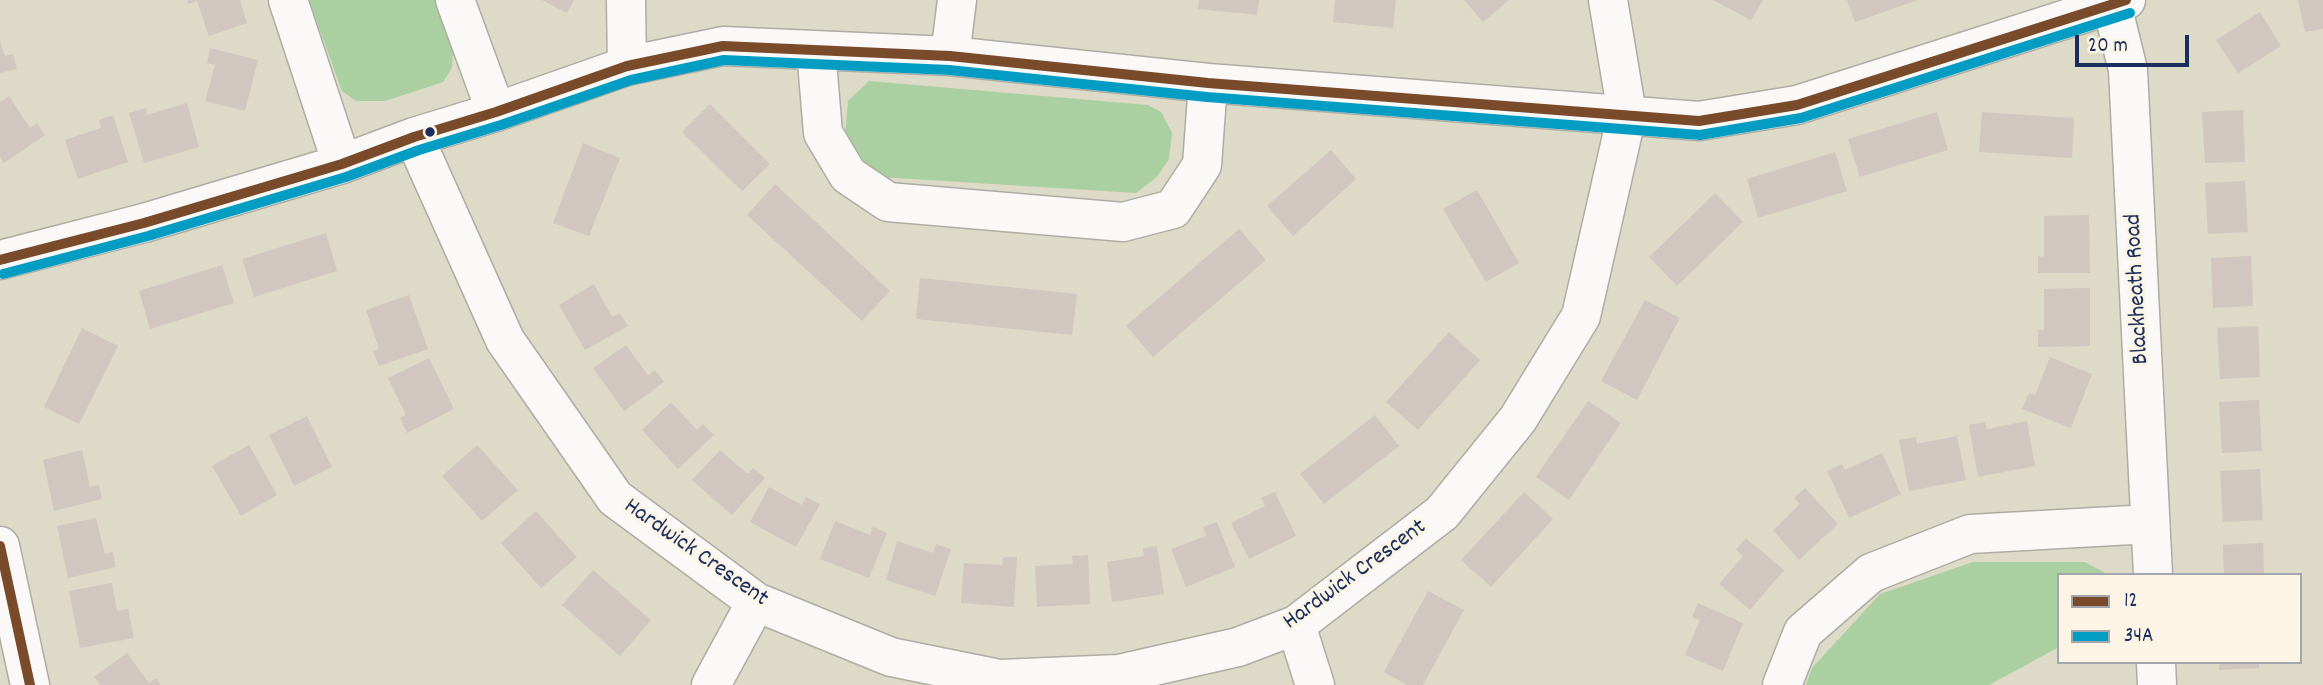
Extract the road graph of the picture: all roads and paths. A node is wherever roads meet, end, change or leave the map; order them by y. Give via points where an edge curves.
1 (288, 0) edge
2 (455, 0) edge
3 (626, 0) edge
4 (957, 0) edge
5 (1608, 0) edge
6 (2119, 2) edge
7 (816, 50) junction
8 (950, 55) junction
9 (627, 66) junction
10 (1208, 83) junction
11 (496, 112) junction
12 (1627, 114) junction
13 (414, 137) junction
14 (342, 164) junction
15 (0, 260) edge
16 (2150, 524) junction
17 (0, 546) edge
18 (2152, 573) edge
19 (756, 602) junction
20 (1296, 625) junction
21 (2156, 664) edge
22 (30, 685) edge
23 (711, 685) edge
24 (1315, 685) edge
25 (1782, 685) edge
26 (2157, 685) edge

1 - 14 street
2 - 11 street
3 - 9 street
4 - 8 street
5 - 12 street
6 - 12 street via 1797,105 1699,121
6 - 16 street, Blackheath Road via 2128,70
7 - 8 street
7 - 9 street via 723,46
7 - 10 street via 823,133 848,175 888,202 1123,222 1174,209 1202,165
8 - 10 street
9 - 11 street
10 - 12 street
11 - 13 street
12 - 20 street, Hardwick Crescent via 1581,316 1518,419 1442,513
13 - 14 street
13 - 19 street, Hardwick Crescent via 505,340 615,498
14 - 15 street
16 - 18 street, Blackheath Road
16 - 25 street via 1970,534 1871,573 1803,632
17 - 22 street
19 - 20 street, Hardwick Crescent via 891,657 1000,679 1119,674 1238,647
19 - 23 street
20 - 24 street
21 - 26 street

